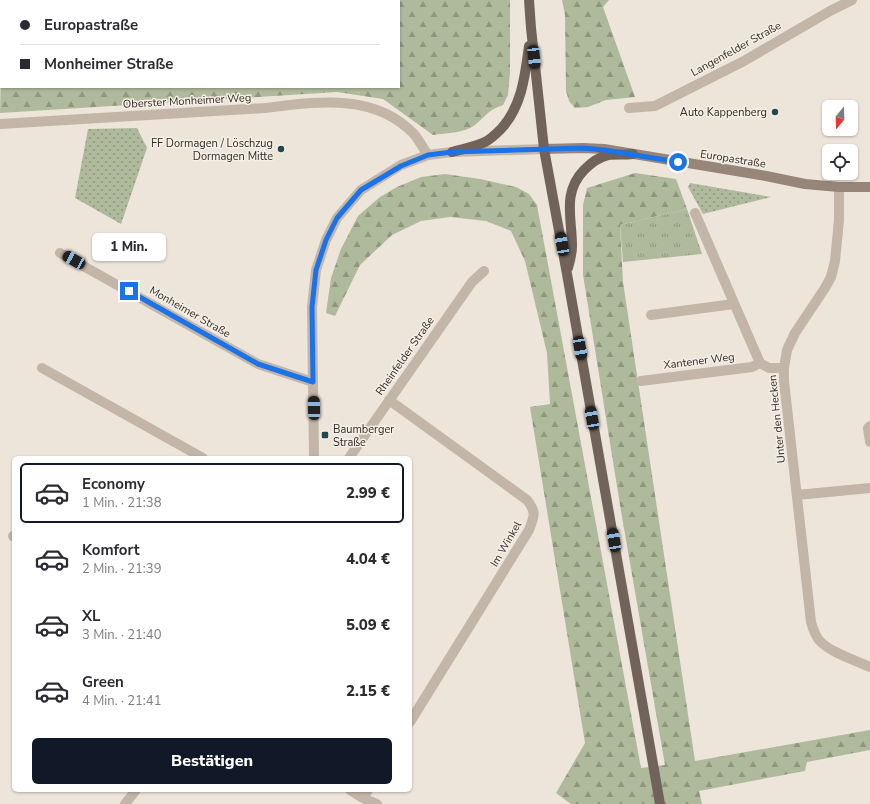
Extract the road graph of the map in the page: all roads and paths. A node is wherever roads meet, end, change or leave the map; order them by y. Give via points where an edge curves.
1 (529, 0) edge
2 (852, 0) edge
3 (531, 28) junction
4 (629, 108) dead end
5 (0, 124) edge
6 (544, 149) junction
7 (452, 152) junction
8 (633, 154) junction
9 (428, 155) junction
10 (838, 187) junction
11 (870, 187) edge
12 (696, 213) dead end
13 (60, 253) dead end
14 (484, 271) dead end
15 (567, 274) junction
16 (734, 304) junction
17 (651, 315) dead end
18 (760, 363) junction
19 (42, 368) dead end
20 (784, 368) junction
21 (641, 381) dead end
22 (313, 382) junction
23 (389, 400) junction
24 (870, 426) edge
25 (870, 442) edge
26 (198, 456) edge
27 (314, 456) edge
28 (350, 456) edge
29 (870, 488) edge
30 (797, 495) junction
31 (870, 667) edge
32 (412, 719) edge
33 (134, 792) edge
34 (366, 794) edge
35 (125, 804) edge
36 (377, 804) edge
37 (660, 804) edge

1 - 3 main road
2 - 4 street, Langenfelder Straße via 744,61 655,106
3 - 6 main road
3 - 7 main road via 526,70 509,121 484,143
5 - 9 street, Oberster Monheimer Weg via 340,102 368,107 394,118 414,135
6 - 7 street
6 - 8 main road, Europastraße via 583,148
6 - 15 main road
7 - 9 street
8 - 10 main road, Europastraße via 805,184
8 - 15 main road via 607,155 589,165 574,184 570,197 572,248
9 - 22 street via 401,166 361,190 337,218 316,270 312,307
10 - 11 main road, Europastraße
10 - 20 street, Unter den Hecken via 840,216 831,277 786,350
12 - 16 street
13 - 22 street, Monheimer Straße via 258,364
14 - 23 street, Rheinfelder Straße via 472,282
15 - 37 main road
16 - 17 street
16 - 18 street
18 - 20 street via 769,368
18 - 21 street, Xantener Weg via 752,367
19 - 26 street
20 - 30 street, Unter den Hecken
22 - 27 street
23 - 28 street, Rheinfelder Straße
23 - 32 street, Im Winkel via 527,500 534,509 529,530
24 - 25 street
29 - 30 street
30 - 31 street, Unter den Hecken via 814,632 820,641 835,651
33 - 35 street
34 - 36 street

